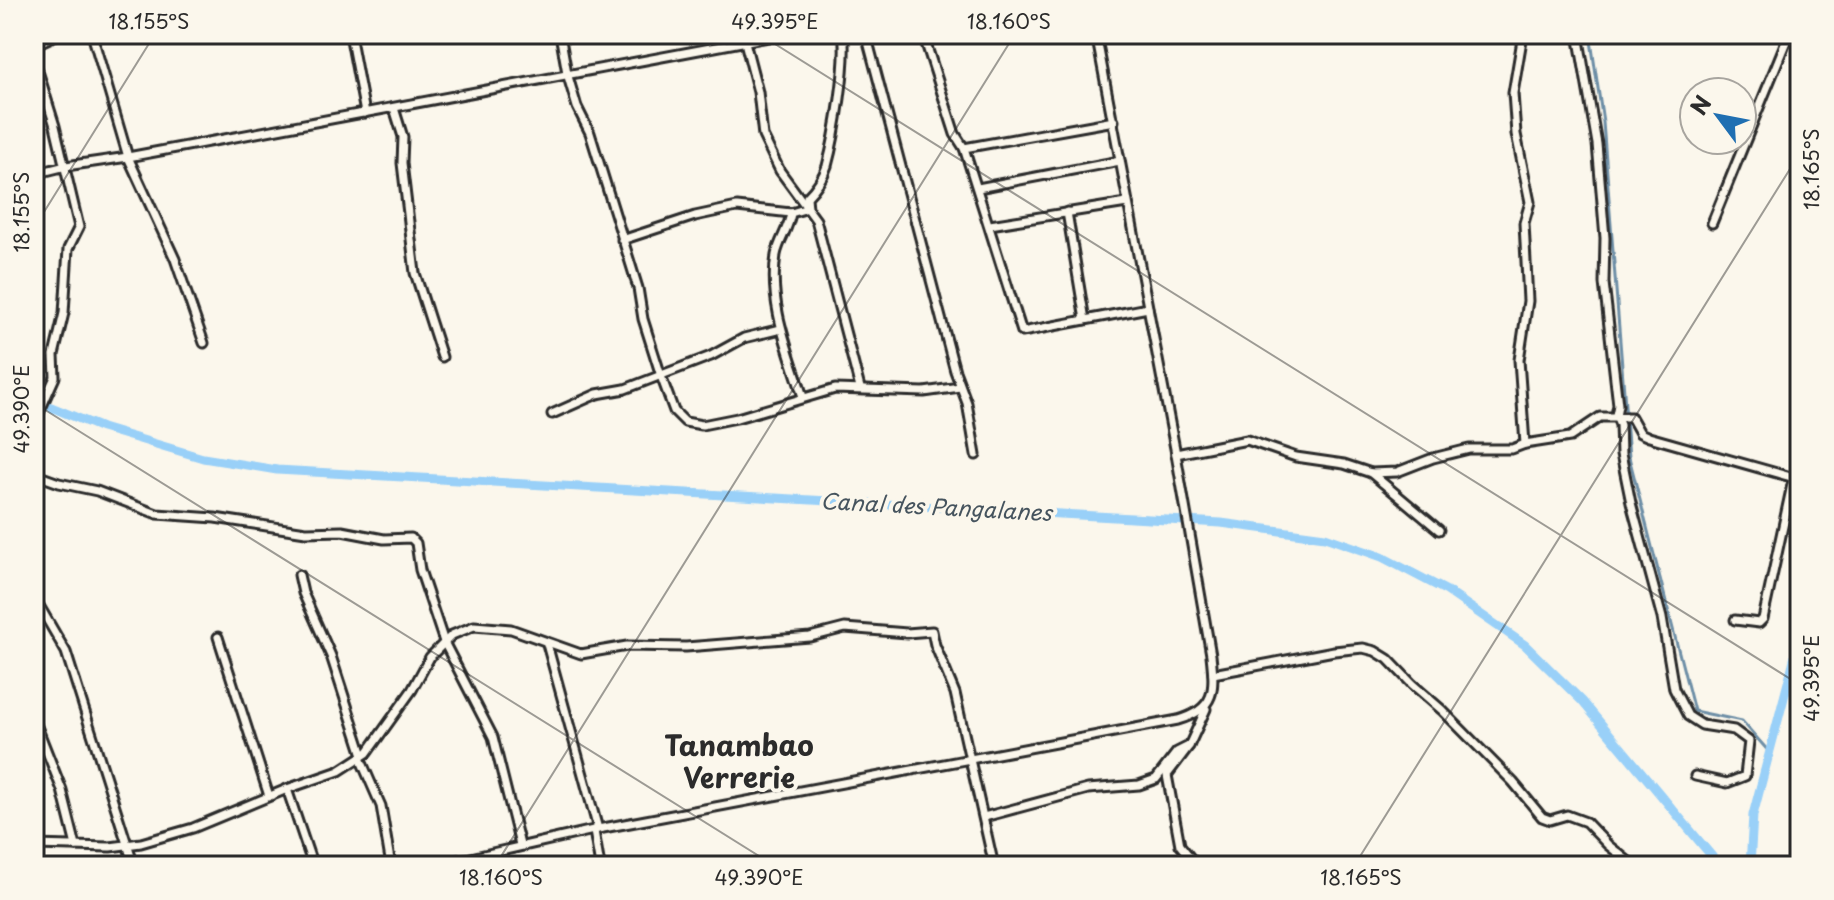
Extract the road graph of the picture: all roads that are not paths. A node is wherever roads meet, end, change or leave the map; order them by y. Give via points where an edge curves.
1 (58, 34) edge
2 (92, 34) edge
3 (350, 34) edge
4 (560, 34) edge
5 (785, 34) edge
6 (843, 34) edge
7 (866, 34) edge
8 (923, 34) edge
9 (1096, 34) edge
10 (1523, 34) edge
11 (1578, 34) edge
12 (1789, 34) edge
13 (745, 42) junction
14 (34, 45) edge
15 (34, 58) edge
16 (567, 73) junction
17 (394, 108) junction
18 (365, 113) junction
19 (1114, 121) junction
20 (964, 148) junction
21 (128, 157) junction
22 (1120, 161) junction
23 (66, 166) junction
24 (34, 174) edge
25 (978, 188) junction
26 (1127, 203) junction
27 (808, 208) junction
28 (1067, 212) junction
29 (791, 213) junction
30 (1712, 223) dead end
31 (990, 225) junction
32 (622, 240) junction
33 (1148, 308) junction
34 (1085, 320) junction
35 (781, 329) junction
36 (204, 343) dead end
37 (442, 357) dead end
38 (661, 376) junction
39 (960, 387) junction
40 (860, 388) junction
41 (803, 397) junction
42 (552, 414) dead end
43 (1620, 415) junction
44 (34, 424) edge
45 (1525, 444) junction
46 (1176, 454) junction
47 (976, 455) dead end
48 (1371, 473) junction
49 (34, 474) edge
50 (1439, 530) dead end
51 (299, 575) dead end
52 (34, 597) edge
53 (1735, 620) dead end
54 (218, 637) dead end
55 (444, 642) junction
56 (547, 644) junction
57 (1213, 674) junction
58 (1210, 700) junction
59 (34, 719) edge
60 (1189, 746) junction
61 (362, 756) junction
62 (972, 759) junction
63 (1695, 776) dead end
64 (287, 789) junction
65 (269, 796) junction
66 (984, 817) junction
67 (596, 830) junction
68 (34, 845) edge
69 (127, 845) junction
70 (520, 845) junction
71 (76, 846) junction
72 (134, 866) edge
73 (313, 866) edge
74 (391, 866) edge
75 (418, 866) edge
76 (600, 866) edge
77 (994, 866) edge
78 (1197, 866) edge
79 (1634, 866) edge

1 - 14 street
2 - 21 street
3 - 18 street
4 - 16 street
5 - 13 street
6 - 27 street via 846,55 826,167 807,197
7 - 39 street
8 - 20 street
9 - 19 street
10 - 45 street via 1513,93 1530,202 1524,223 1528,301 1519,360
11 - 43 street via 1597,144 1604,283
12 - 30 street
13 - 16 street
13 - 27 street via 763,136 780,171
15 - 23 street
16 - 17 street
16 - 32 street
17 - 18 street
17 - 37 street via 403,137 415,273
18 - 21 street
19 - 20 street
19 - 22 street
20 - 25 street
21 - 23 street
21 - 36 street via 175,259
22 - 25 street
22 - 26 street
23 - 24 street
23 - 44 street via 79,227 68,249 55,377
25 - 31 street
26 - 28 street
26 - 33 street
27 - 29 street
27 - 40 street via 824,246
28 - 31 street
28 - 34 street
29 - 32 street via 737,207
29 - 35 street via 776,251
31 - 34 street via 1022,332
32 - 38 street
33 - 34 street
33 - 46 street
35 - 38 street via 744,338
35 - 41 street
38 - 41 street via 674,411 685,422 702,425
38 - 42 street via 597,394
39 - 40 street via 924,392
39 - 47 street
40 - 41 street
43 - 45 street via 1600,417 1570,437
43 - 53 street via 1631,417 1640,433 1649,437 1793,480 1763,619
43 - 63 street via 1621,454 1674,689 1688,716 1702,725 1734,730 1749,741 1745,776 1727,783
45 - 48 street via 1469,449 1397,472
46 - 48 street via 1247,440
46 - 57 street
48 - 50 street
49 - 55 street via 157,514 411,538
51 - 61 street
52 - 69 street via 66,652
54 - 65 street
55 - 56 street via 474,626 511,629
55 - 61 street
55 - 70 street via 493,737
56 - 62 street via 581,654 627,646 810,637 845,628 932,631
56 - 67 street
57 - 58 street
57 - 79 street via 1334,651 1375,651 1442,710 1542,817 1567,815 1586,822
58 - 60 street
58 - 62 street via 1202,711 1178,720
59 - 71 street via 62,790
60 - 66 street via 1177,752 1156,779 1139,785 1088,789
60 - 78 street via 1167,775 1180,845
61 - 64 street via 339,771
61 - 74 street via 381,806
62 - 66 street
62 - 67 street
64 - 65 street
64 - 73 street
65 - 69 street via 193,828
66 - 77 street
67 - 70 street
67 - 76 street
68 - 71 street
69 - 71 street
69 - 72 street
70 - 75 street

